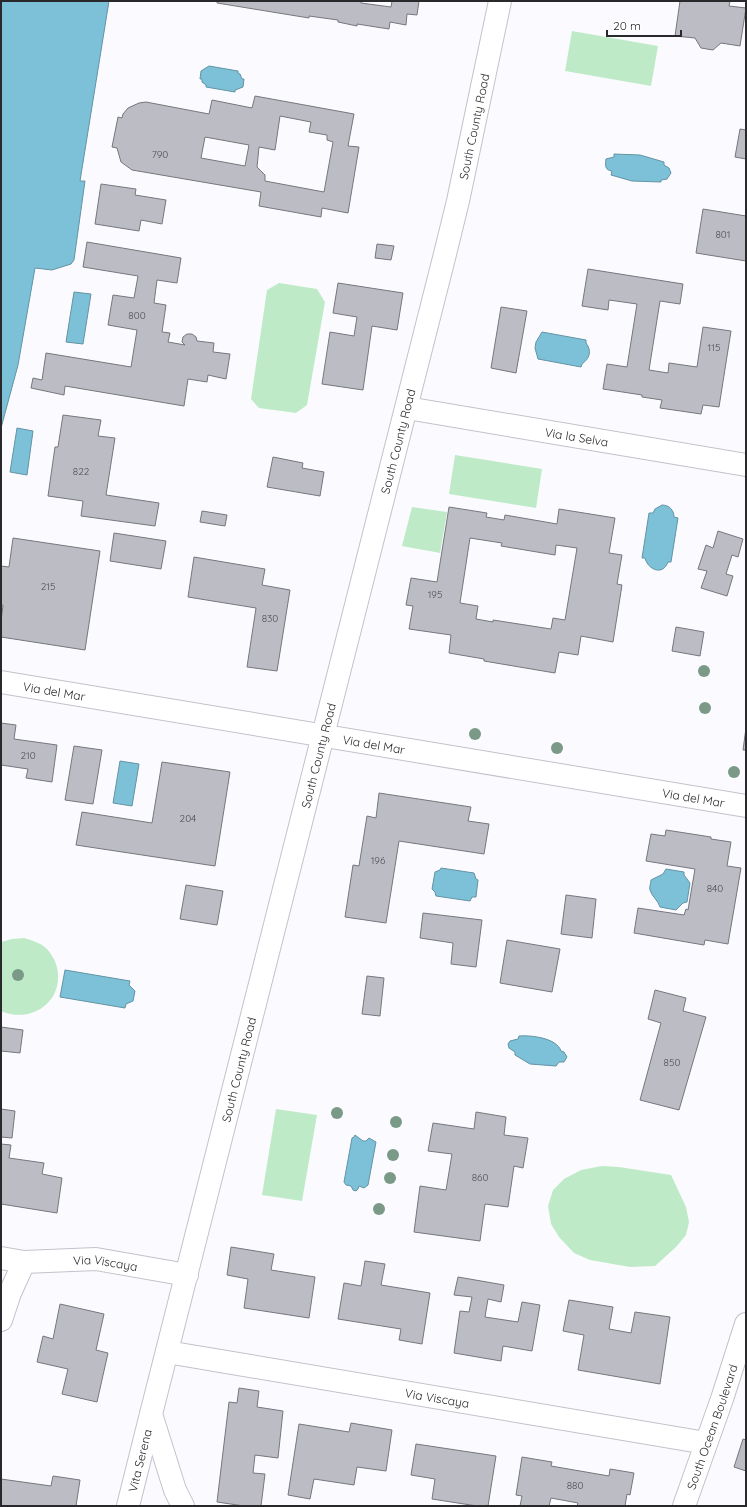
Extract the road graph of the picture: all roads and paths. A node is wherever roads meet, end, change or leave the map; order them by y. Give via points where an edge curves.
1 (500, 1) edge
2 (407, 408) junction
3 (746, 465) edge
4 (1, 682) edge
5 (324, 736) junction
6 (746, 806) edge
7 (1, 1258) edge
8 (24, 1262) junction
9 (187, 1275) junction
10 (1, 1320) edge
11 (746, 1324) edge
12 (167, 1352) junction
13 (151, 1414) junction
14 (706, 1443) junction
15 (128, 1506) edge
16 (183, 1506) edge
17 (684, 1506) edge

1 - 2 street, South County Road via 458,201
2 - 3 street, Via la Selva
2 - 5 street, South County Road
4 - 5 street, Via del Mar
5 - 6 street, Via del Mar
5 - 9 street, South County Road
7 - 8 street, Via Viscaya
8 - 9 street, Via Viscaya via 96,1259
8 - 10 street
9 - 12 street, South County Road
11 - 14 street, South Ocean Boulevard
12 - 13 street, South County Road
12 - 14 street, Via Viscaya
13 - 15 street, Vita Serena
13 - 16 street via 175,1490
14 - 17 street, South Ocean Boulevard

